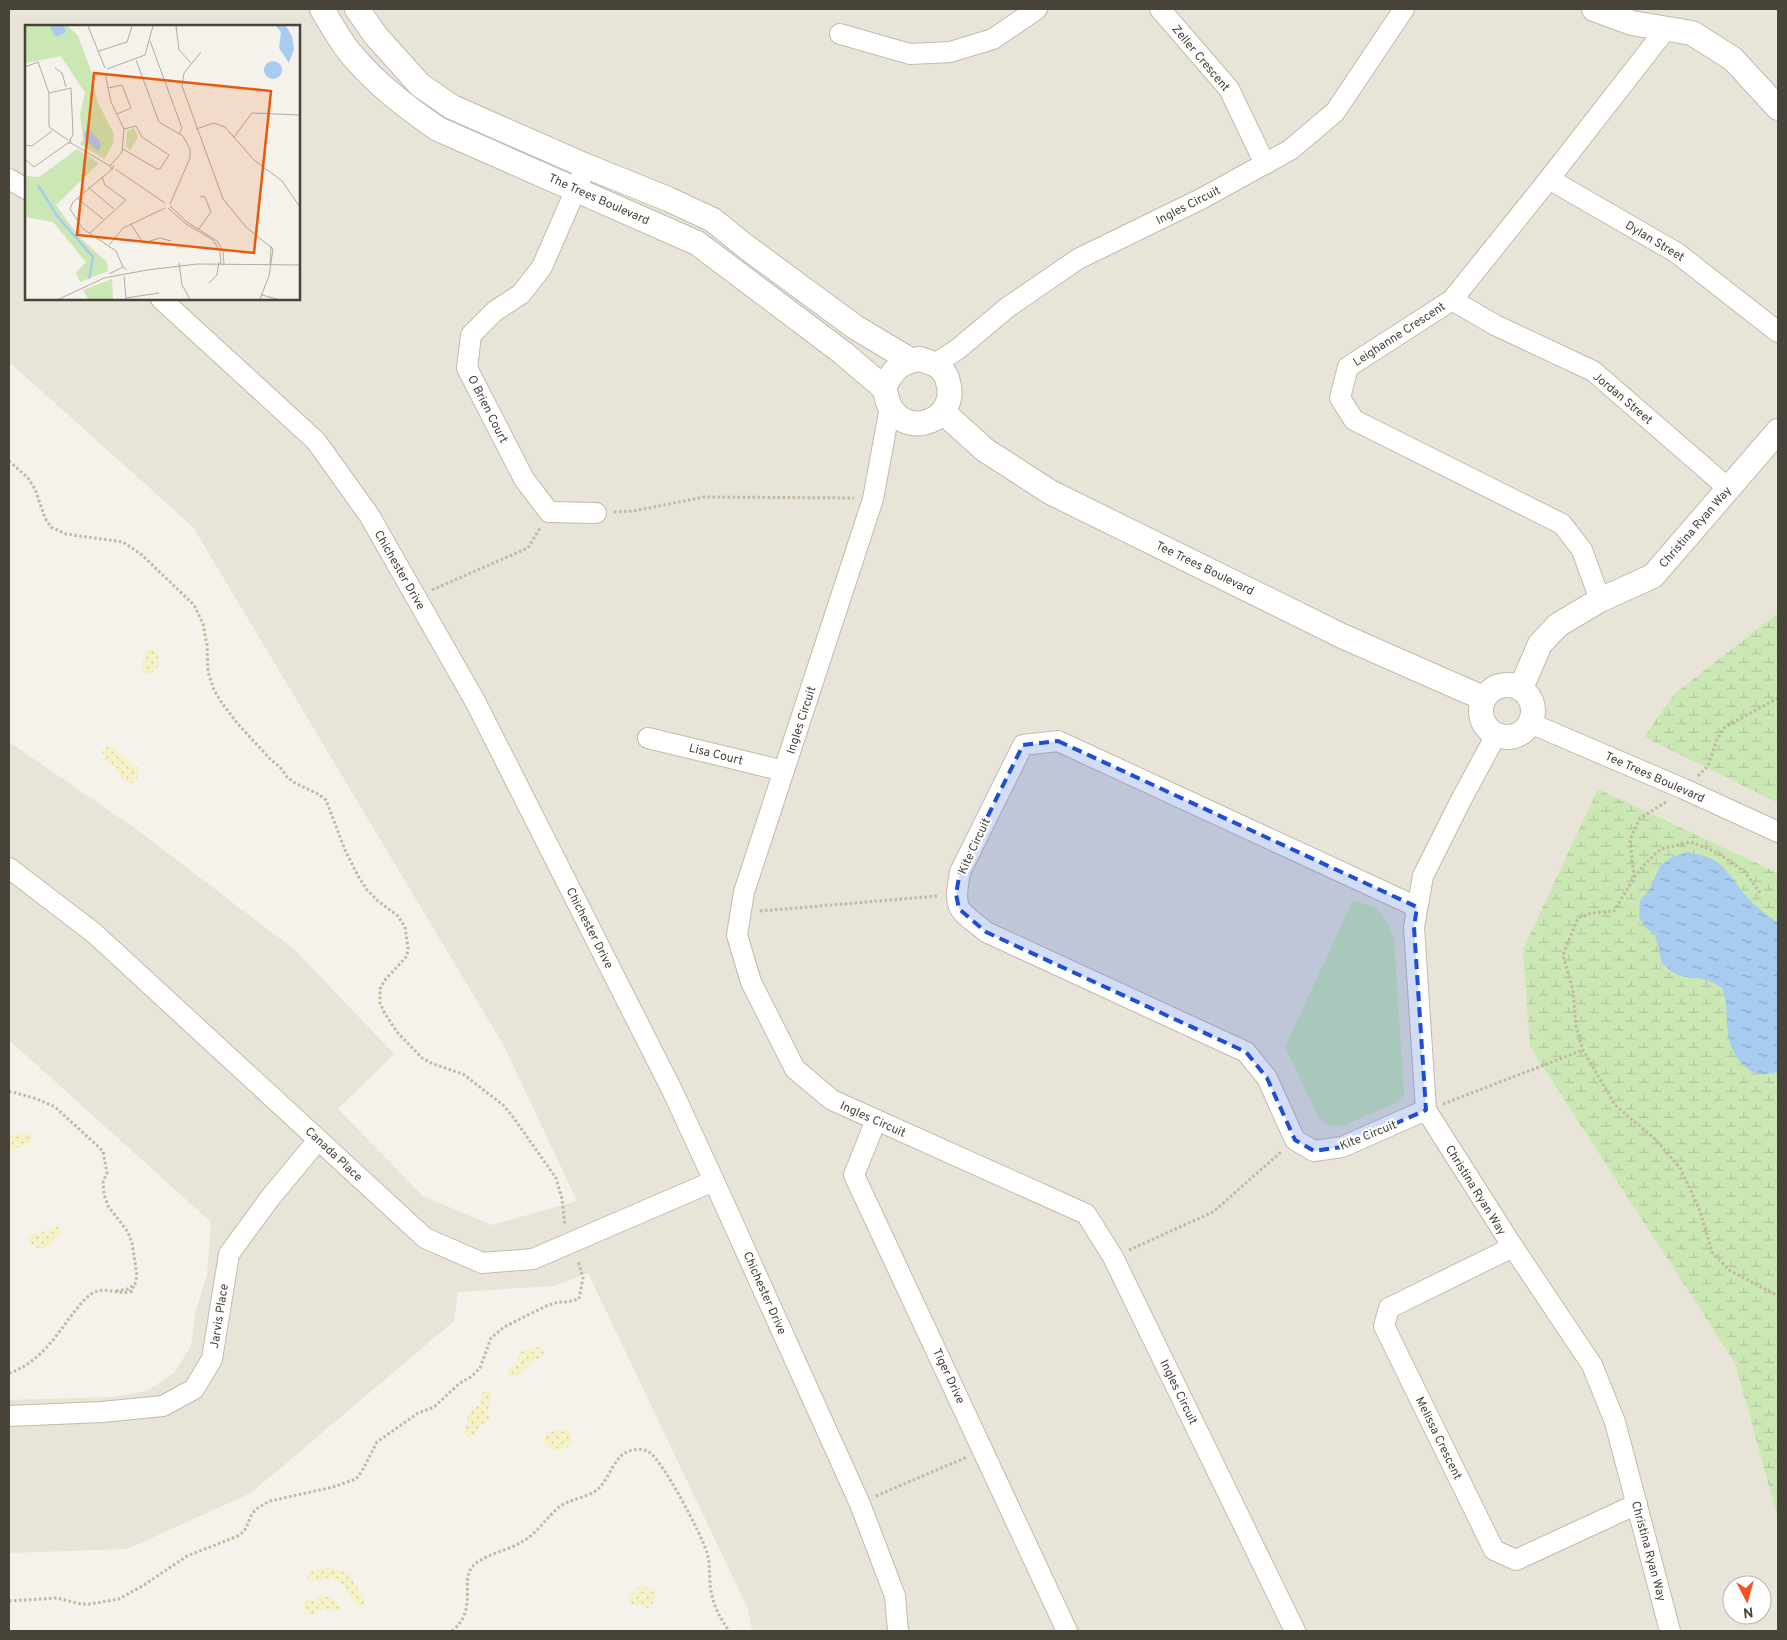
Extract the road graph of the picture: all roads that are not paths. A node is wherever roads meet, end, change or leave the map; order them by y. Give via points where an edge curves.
1 (322, 9) edge
2 (357, 9) edge
3 (1037, 9) edge
4 (1160, 9) edge
5 (1404, 9) edge
6 (1594, 9) edge
7 (1666, 28) junction
8 (840, 34) dead end
9 (1778, 108) edge
10 (1265, 164) junction
11 (586, 166) junction
12 (9, 179) edge
13 (1549, 179) junction
14 (25, 188) edge
15 (576, 189) junction
16 (161, 300) edge
17 (1452, 300) junction
18 (1778, 332) edge
19 (910, 360) junction
20 (935, 364) junction
21 (887, 398) junction
22 (943, 412) junction
23 (1778, 431) edge
24 (1728, 488) junction
25 (596, 514) road end
26 (1600, 600) junction
27 (1521, 688) junction
28 (1483, 698) junction
29 (1530, 723) junction
30 (1496, 735) junction
31 (648, 738) dead end
32 (784, 771) junction
33 (1778, 832) edge
34 (9, 868) edge
35 (1417, 907) junction
36 (1426, 1110) junction
37 (876, 1120) junction
38 (318, 1140) junction
39 (714, 1181) junction
40 (1513, 1247) junction
41 (9, 1416) edge
42 (1637, 1504) junction
43 (898, 1631) edge
44 (1067, 1631) edge
45 (1294, 1631) edge
46 (1670, 1631) edge

1 - 15 street, The Trees Boulevard via 350,53 404,106 438,128
2 - 11 street, The Trees Boulevard via 376,36 420,85 452,107
3 - 8 street via 993,39 950,52 910,54
4 - 10 street, Zeller Crescent via 1229,89
5 - 10 street, Ingles Circuit via 1335,112 1290,150
6 - 7 street via 1632,23
7 - 9 street via 1692,33 1733,59
7 - 13 street, Leighanne Crescent
10 - 20 street, Ingles Circuit via 1078,259 1008,306 958,349
11 - 15 street, O Brien Court
11 - 19 street, The Trees Boulevard via 713,220 855,327
12 - 14 street
13 - 17 street, Leighanne Crescent
13 - 18 street, Dylan Street via 1678,252
15 - 21 street, The Trees Boulevard via 698,243 843,353
15 - 25 street, O Brien Court via 542,266 521,294 495,311 471,335 468,368 524,479 549,512
16 - 39 street, Chichester Drive via 316,441 369,516 475,701
17 - 24 street, Jordan Street via 1494,326 1593,371
17 - 26 street, Leighanne Crescent via 1348,367 1340,398 1354,420 1562,524 1582,550
19 - 20 street via 920,359
19 - 21 street via 890,375
20 - 22 street via 948,379 950,389 949,402
21 - 22 street via 900,418 911,423 923,423
21 - 32 street, Ingles Circuit via 873,499
22 - 28 street, Tee Trees Boulevard via 985,450 1050,492 1342,636
23 - 24 street, Christina Ryan Way
24 - 26 street, Christina Ryan Way via 1652,576
26 - 27 street, Christina Ryan Way via 1558,625 1540,644
27 - 28 street via 1504,684
27 - 29 street via 1532,704
28 - 30 street via 1480,707 1483,724
29 - 30 street via 1512,737
29 - 33 street, Tee Trees Boulevard
30 - 35 street, Christina Ryan Way via 1423,876
31 - 32 street, Lisa Court
32 - 37 street, Ingles Circuit via 744,892 737,935 751,982 796,1069 832,1100
34 - 38 street, Canada Place via 94,933
35 - 36 street, Christina Ryan Way via 1414,927
35 - 36 street, Kite Circuit via 1058,742 1023,745 960,872 956,894 959,909 986,932 1246,1052 1267,1078 1295,1140 1314,1151 1342,1147
36 - 40 street, Christina Ryan Way
37 - 44 street, Tiger Drive via 854,1175
37 - 45 street, Ingles Circuit via 1086,1214 1114,1257
38 - 39 street, Canada Place via 425,1238 482,1263 576,1252
38 - 41 street, Jarvis Place via 229,1254 212,1359 194,1389 163,1406
39 - 43 street, Chichester Drive via 860,1504 894,1596
40 - 42 street, Christina Ryan Way via 1592,1365 1615,1422
40 - 42 street, Melissa Crescent via 1389,1308 1384,1326 1494,1550 1516,1560
42 - 46 street, Christina Ryan Way

